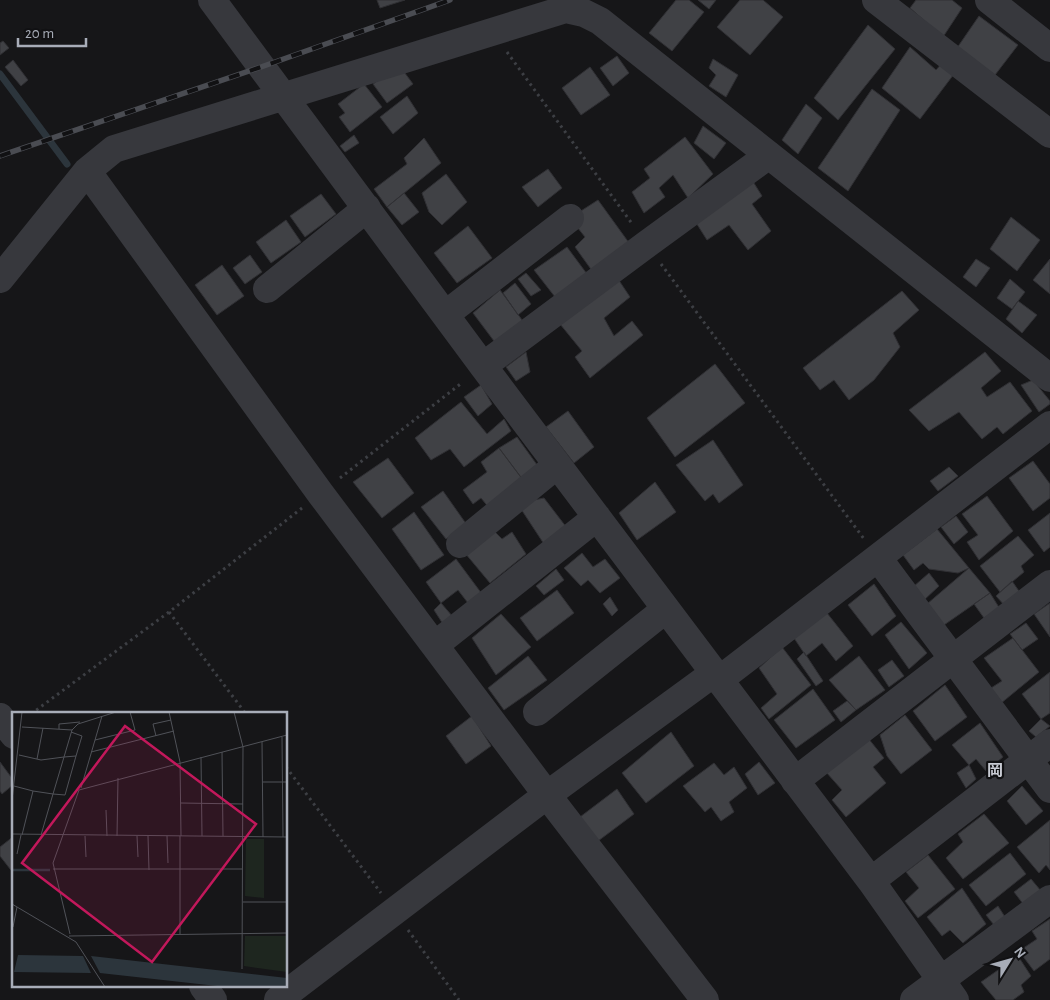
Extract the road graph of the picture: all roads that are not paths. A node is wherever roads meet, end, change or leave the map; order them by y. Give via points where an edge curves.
1 (212, 0) edge
2 (876, 0) edge
3 (989, 0) edge
4 (591, 7) edge
5 (1050, 48) edge
6 (283, 96) junction
7 (1050, 134) edge
8 (769, 155) junction
9 (87, 171) junction
10 (367, 208) junction
11 (570, 218) dead end
12 (0, 280) edge
13 (267, 288) dead end
14 (446, 314) junction
15 (483, 366) junction
16 (1050, 378) edge
17 (1050, 425) edge
18 (558, 465) junction
19 (597, 517) junction
20 (460, 544) dead end
21 (878, 558) junction
22 (1050, 584) edge
23 (666, 609) junction
24 (435, 645) junction
25 (952, 659) junction
26 (717, 677) junction
27 (537, 712) dead end
28 (0, 717) edge
29 (12, 732) edge
30 (1050, 743) edge
31 (1028, 760) junction
32 (795, 781) junction
33 (1050, 789) edge
34 (548, 795) junction
35 (871, 881) junction
36 (1050, 899) edge
37 (204, 988) edge
38 (948, 990) edge
39 (213, 1000) edge
40 (278, 1000) edge
41 (705, 1000) edge
42 (914, 1000) edge

1 - 6 street
2 - 7 street
3 - 5 street
4 - 6 street via 566,9
4 - 8 street via 600,21
6 - 9 street via 114,149
6 - 10 street
8 - 15 street
8 - 16 street
9 - 12 street
9 - 24 street via 314,485
10 - 13 street
10 - 14 street
11 - 14 street
14 - 15 street
15 - 18 street
17 - 21 street
18 - 19 street
18 - 20 street
19 - 23 street
19 - 24 street
21 - 25 street
21 - 26 street
22 - 25 street
23 - 26 street
23 - 27 street
24 - 34 street
25 - 31 street
25 - 32 street
26 - 32 street
26 - 34 street
28 - 29 street
30 - 31 street
31 - 33 street
31 - 35 street
32 - 35 street
34 - 40 street
34 - 41 street
35 - 38 street
36 - 38 street
37 - 39 street
38 - 42 street

